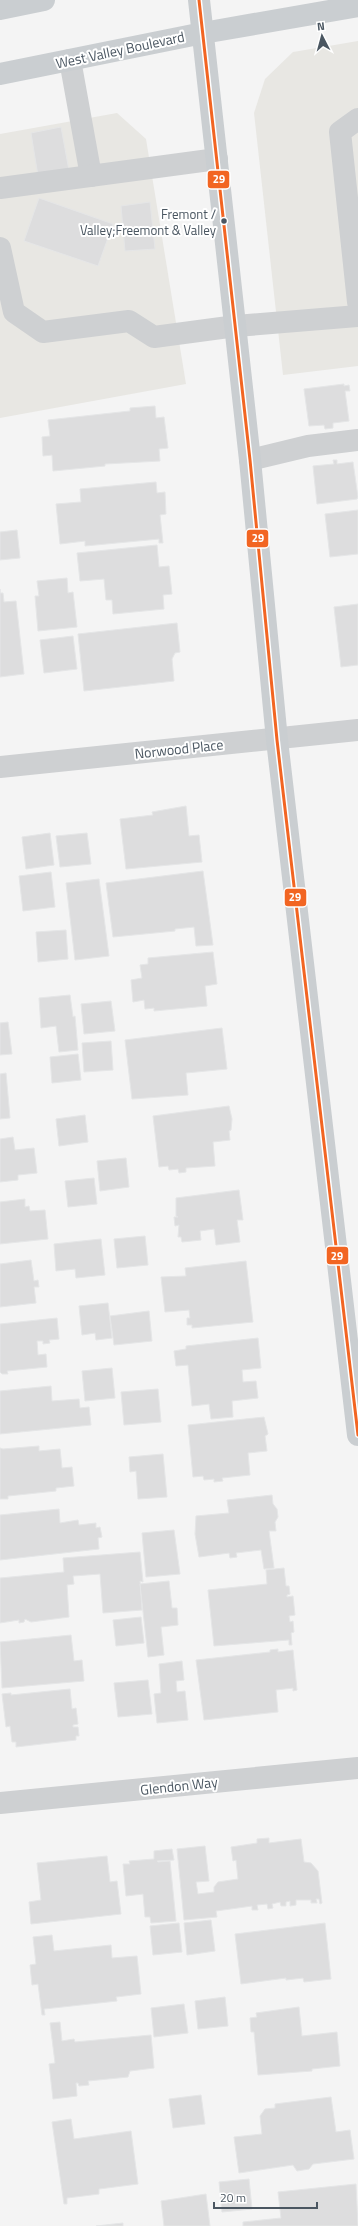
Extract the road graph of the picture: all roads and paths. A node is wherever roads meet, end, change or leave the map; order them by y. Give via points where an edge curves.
1 (44, 0) edge
2 (199, 0) edge
3 (358, 6) edge
4 (0, 9) edge
5 (202, 33) junction
6 (70, 60) junction
7 (0, 74) edge
8 (358, 119) edge
9 (217, 159) junction
10 (91, 176) junction
11 (0, 188) edge
12 (0, 248) edge
13 (358, 302) edge
14 (358, 316) edge
15 (236, 326) junction
16 (358, 440) edge
17 (250, 460) junction
18 (358, 730) edge
19 (277, 740) junction
20 (0, 768) edge
21 (358, 1435) edge
22 (358, 1768) edge
23 (0, 1803) edge

1 - 4 main road
2 - 5 main road
3 - 5 main road, West Valley Boulevard
5 - 6 main road, West Valley Boulevard
5 - 9 main road
6 - 7 main road, West Valley Boulevard
6 - 10 street
8 - 13 street via 340,132
9 - 10 street
9 - 15 main road
10 - 11 street
12 - 15 street via 14,312 43,332 129,321 154,337
14 - 15 street
15 - 17 main road
16 - 17 street via 308,446
17 - 19 main road
18 - 19 street, Norwood Place
19 - 20 street, Norwood Place
19 - 21 main road
22 - 23 street, Glendon Way

